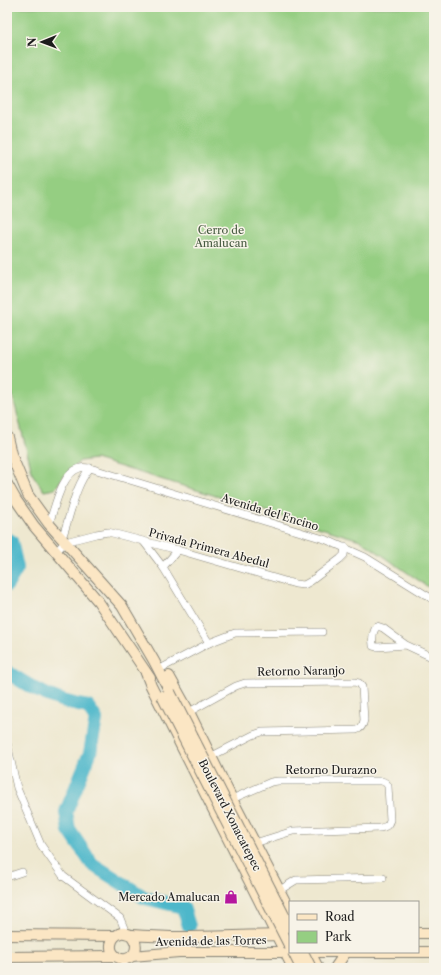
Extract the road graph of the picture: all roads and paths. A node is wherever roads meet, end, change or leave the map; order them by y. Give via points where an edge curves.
1 (7, 437) edge
2 (90, 468) junction
3 (7, 484) edge
4 (49, 524) junction
5 (63, 540) junction
6 (144, 542) junction
7 (345, 548) junction
8 (178, 550) junction
9 (56, 552) junction
10 (163, 567) junction
11 (434, 600) edge
12 (322, 632) dead end
13 (208, 643) junction
14 (406, 645) junction
15 (434, 658) edge
16 (159, 667) junction
17 (146, 673) junction
18 (166, 694) junction
19 (189, 712) junction
20 (7, 743) edge
21 (210, 757) junction
22 (221, 779) junction
23 (203, 788) junction
24 (232, 799) junction
25 (255, 843) junction
26 (22, 872) dead end
27 (7, 877) edge
28 (383, 878) dead end
29 (286, 900) edge
30 (267, 915) junction
31 (289, 925) edge
32 (419, 933) edge
33 (434, 933) edge
34 (128, 934) junction
35 (7, 935) edge
36 (278, 935) junction
37 (289, 935) edge
38 (115, 936) junction
39 (180, 937) junction
40 (289, 950) edge
41 (179, 952) junction
42 (419, 952) edge
43 (434, 952) edge
44 (290, 953) edge
45 (291, 953) edge
46 (308, 953) edge
47 (309, 953) edge
48 (345, 953) edge
49 (7, 957) edge
50 (124, 960) edge
51 (293, 968) edge
52 (301, 968) edge
53 (304, 968) edge
54 (311, 968) edge
55 (317, 968) edge
56 (335, 968) edge

1 - 4 street, Boulevard Xonacatepec via 11,454 28,495
2 - 4 street via 81,468 73,472 60,489
2 - 5 street via 78,489
2 - 7 street, Avenida del Encino
3 - 9 street, Boulevard Xonacatepec via 34,526
4 - 5 street, Boulevard Xonacatepec
5 - 6 street, Privada Primera Abedul via 108,532
5 - 9 street
5 - 16 street, Boulevard Xonacatepec via 122,606
6 - 8 street, Privada Primera Abedul
6 - 10 street
7 - 8 street, Privada Primera Abedul via 340,559 304,584 295,584
7 - 11 street, Avenida del Encino via 365,557
8 - 10 street
9 - 17 street, Boulevard Xonacatepec via 98,601
10 - 13 street
12 - 13 street via 235,633
13 - 16 street
14 - 14 street via 383,628 378,626 374,630 373,646
14 - 15 street
16 - 18 street, Boulevard Xonacatepec
16 - 19 street, Boulevard Xonacatepec
17 - 18 street, Boulevard Xonacatepec
17 - 23 street, Boulevard Xonacatepec via 150,686
18 - 31 street, Boulevard Xonacatepec, bridge
18 - 40 street, Boulevard Xonacatepec, bridge
19 - 21 street, Boulevard Xonacatepec
19 - 21 street, Retorno Naranjo via 245,683 354,682 362,686 364,720 360,729 262,732
20 - 34 street via 17,788 41,845 63,876 120,918
21 - 22 street, Boulevard Xonacatepec
22 - 23 street
22 - 24 street, Boulevard Xonacatepec
23 - 30 street, Boulevard Xonacatepec
24 - 25 street, Boulevard Xonacatepec
24 - 25 street, Retorno Durazno via 278,781 382,781 388,786 390,820 380,828 293,831
25 - 29 street, Boulevard Xonacatepec
26 - 27 street
28 - 29 street via 296,880
29 - 30 street via 286,911 282,917 275,919
30 - 36 street, Boulevard Xonacatepec
32 - 33 street
34 - 38 street via 121,933
34 - 39 street, Avenida de las Torres
34 - 50 street via 135,940 136,945 135,951
35 - 38 street
36 - 37 street, Avenida de las Torres
36 - 39 street, Avenida de las Torres
36 - 40 street, Boulevard Xonacatepec
38 - 50 street via 111,946 112,952
39 - 41 street
40 - 41 street, Avenida de las Torres
41 - 50 street, Avenida de las Torres
42 - 43 street, Avenida de las Torres
44 - 51 street, Boulevard Xonacatepec
45 - 52 street, Boulevard Xonacatepec, bridge
46 - 54 street, bridge
47 - 55 street
48 - 56 street
49 - 50 street, Avenida de las Torres
53 - 55 street

